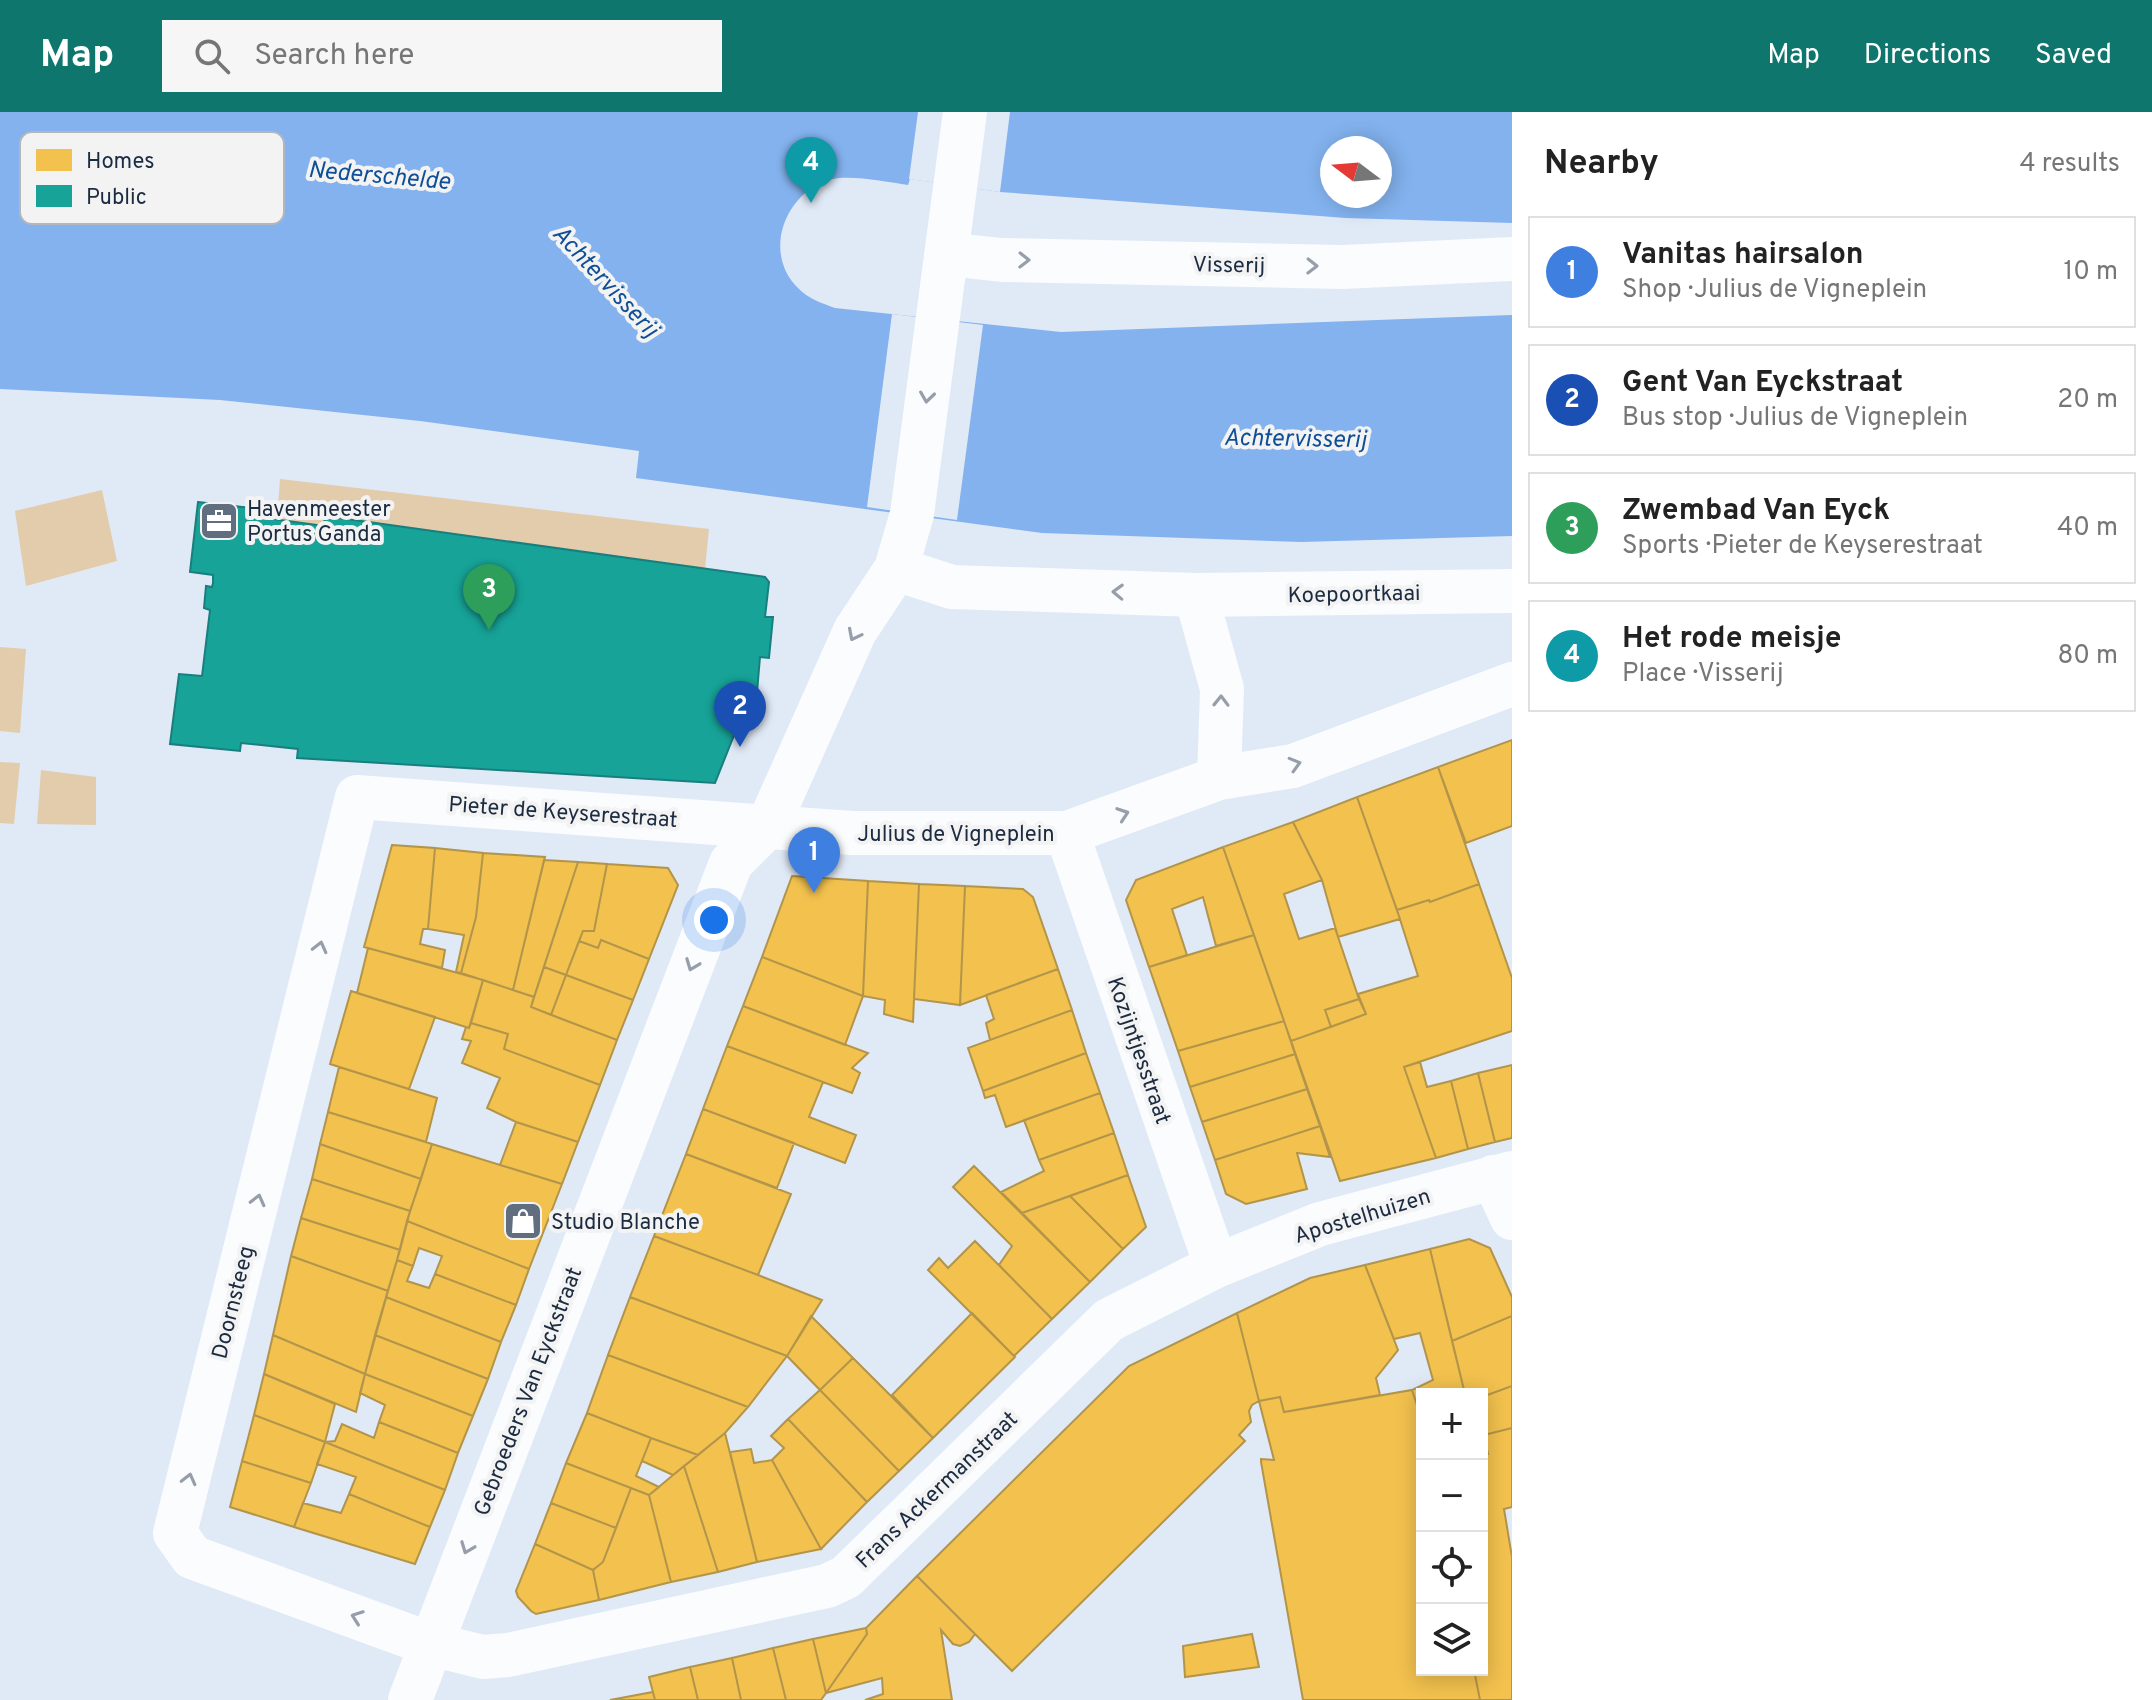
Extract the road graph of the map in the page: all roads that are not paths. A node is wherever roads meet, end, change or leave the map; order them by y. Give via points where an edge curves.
1 (965, 112) edge
2 (946, 254) junction
3 (1512, 259) edge
4 (896, 569) junction
5 (1512, 591) edge
6 (1196, 595) junction
7 (1512, 684) edge
8 (1219, 778) junction
9 (357, 797) joint
10 (768, 826) junction
11 (1067, 833) junction
12 (1503, 1175) edge
13 (1512, 1218) edge
14 (1216, 1266) junction
15 (430, 1644) junction
16 (410, 1700) edge

1 - 2 street
2 -> 3 street, Visserij via 1002,260 1343,267
2 -> 4 street via 912,514
6 -> 4 street via 952,587
4 -> 10 street via 855,631
5 - 6 street, Koepoortkaai
8 -> 6 street via 1222,689
8 -> 7 street via 1293,766
11 -> 8 street, Julius de Vigneplein
9 - 10 street, Pieter de Keyserestraat
15 -> 9 street, Doornsteeg via 192,1557 175,1533
10 - 11 street, Julius de Vigneplein via 852,833
10 -> 15 street, Gebroeders Van Eyckstraat via 731,863
11 - 14 street, Kozijntjesstraat
12 - 13 street
12 - 14 street, Apostelhuizen via 1320,1224
14 - 15 street, Frans Ackermanstraat via 1109,1320 846,1577 827,1586 508,1655 483,1657
15 - 16 street, Gebroeders Van Eyckstraat

